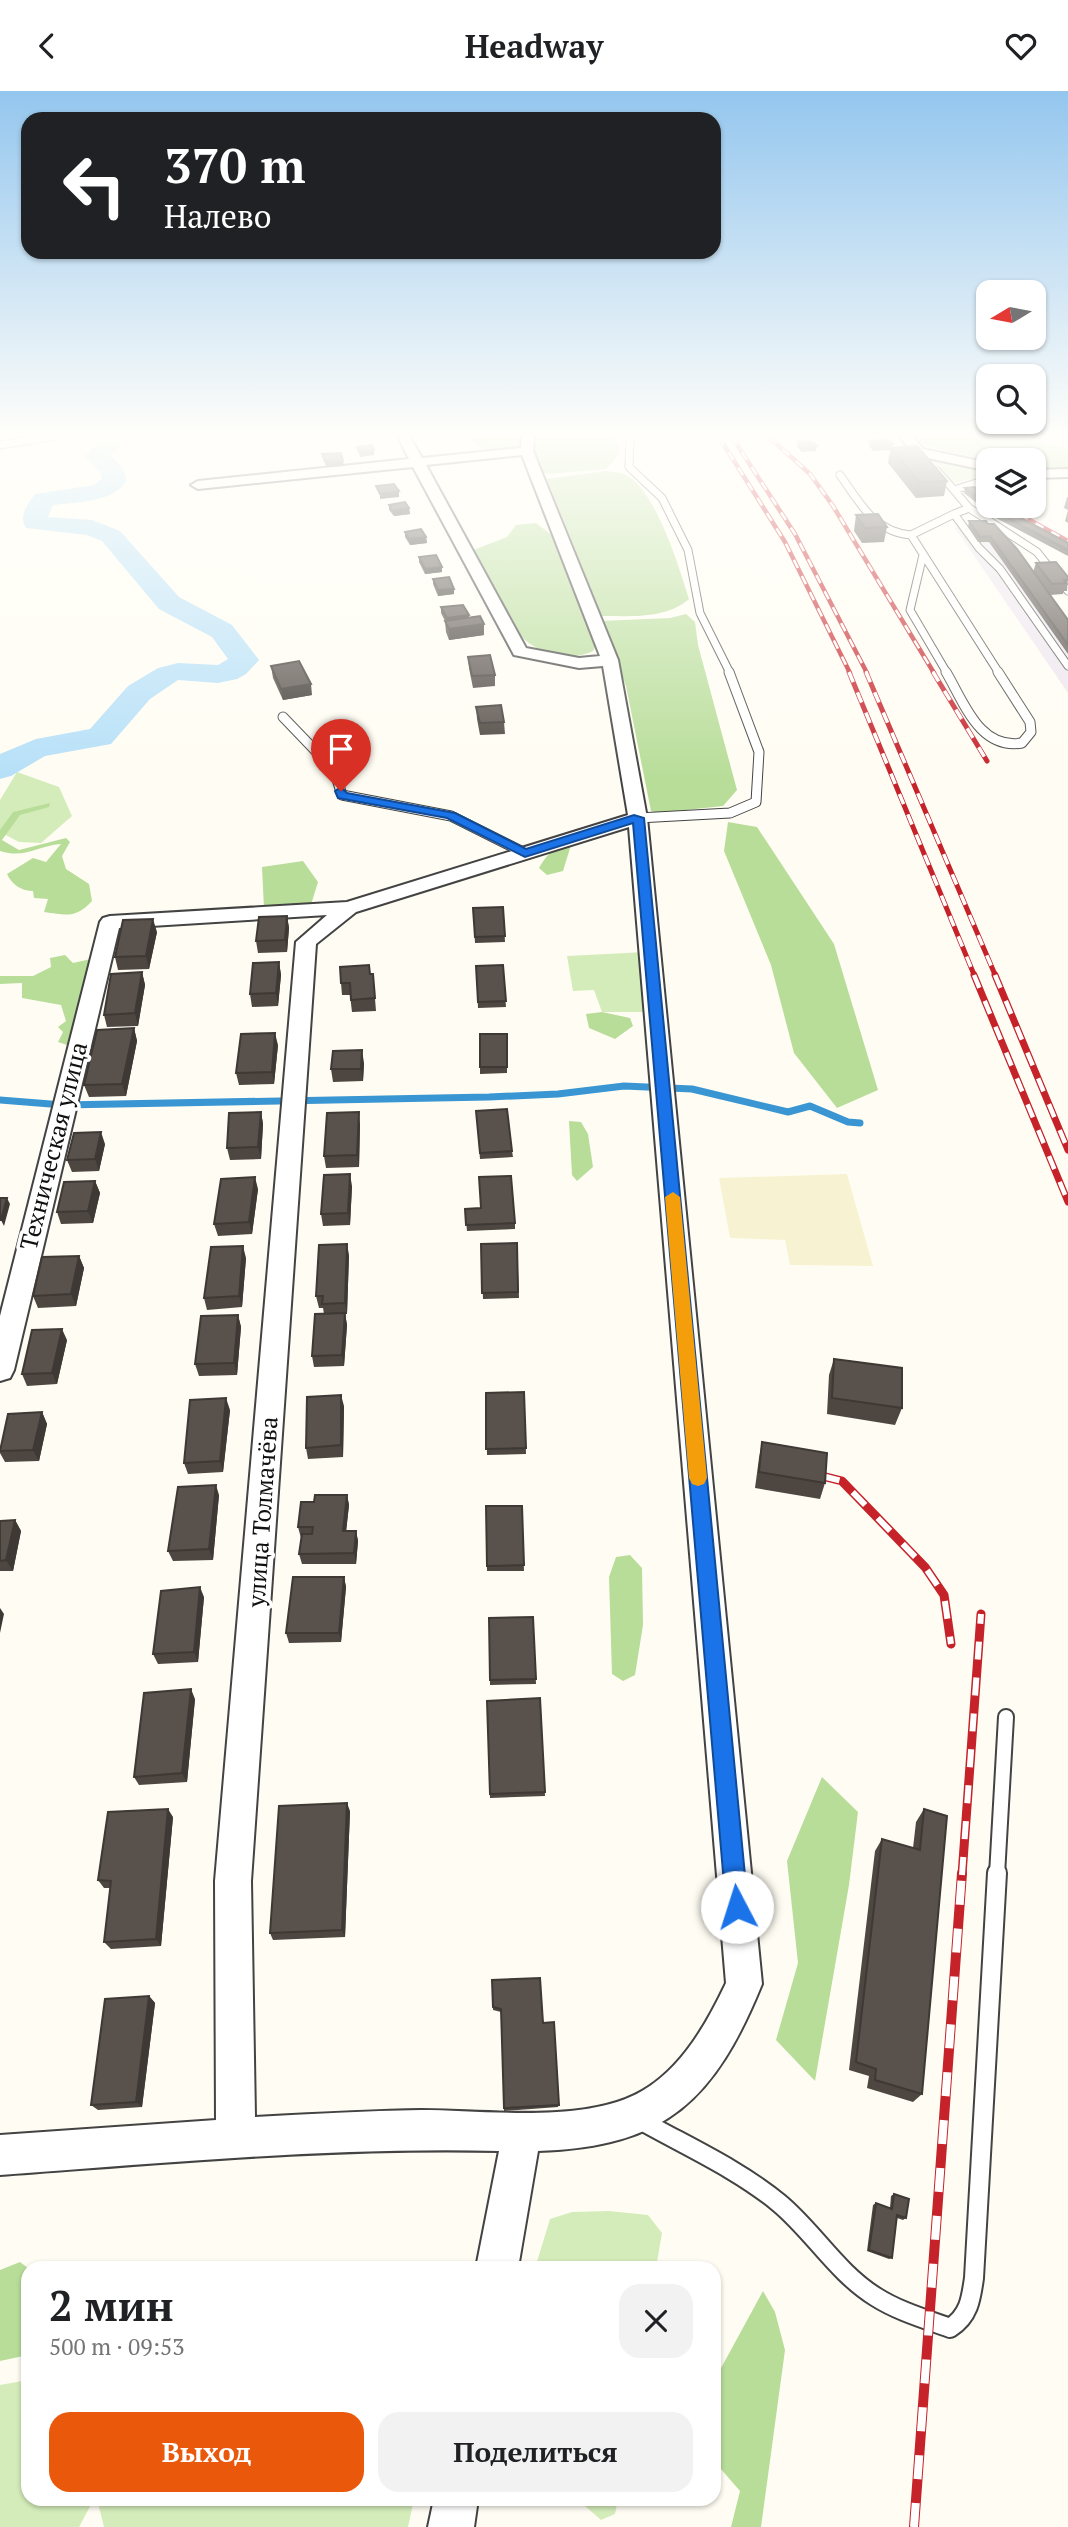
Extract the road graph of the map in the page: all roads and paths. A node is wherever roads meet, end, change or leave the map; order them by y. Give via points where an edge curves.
1 (466, 551) edge
2 (568, 551) edge
3 (688, 551) edge
4 (920, 551) edge
5 (982, 551) edge
6 (1035, 551) edge
7 (923, 555) junction
8 (1068, 591) edge
9 (610, 660) junction
10 (1068, 666) edge
11 (283, 717) dead end
12 (638, 818) junction
13 (525, 853) junction
14 (349, 908) junction
15 (0, 1370) edge
16 (1006, 1717) dead end
17 (634, 2116) junction
18 (522, 2132) junction
19 (236, 2137) junction
20 (0, 2155) edge
21 (498, 2261) edge
22 (455, 2506) edge
23 (451, 2527) edge

1 - 9 street via 520,652 579,663
2 - 9 street
3 - 12 lane via 700,613 730,674 758,752 756,802 730,813
4 - 7 lane
5 - 10 lane via 1000,569
6 - 8 lane
7 - 7 lane via 1030,722 1031,732 1022,743 1003,744 979,730 910,610
9 - 12 street
11 - 13 lane via 334,770 342,795 451,815
12 - 13 street
12 - 17 street via 744,1984 720,2031 690,2074 664,2099
13 - 14 street
14 - 15 street, Техническая улица via 110,922
14 - 19 street, улица Толмачёва via 306,941 233,1881
16 - 17 lane via 974,2278 970,2306 961,2323 950,2328 874,2296 779,2203
17 - 18 street
18 - 19 street
18 - 21 street
19 - 20 street
22 - 23 street

